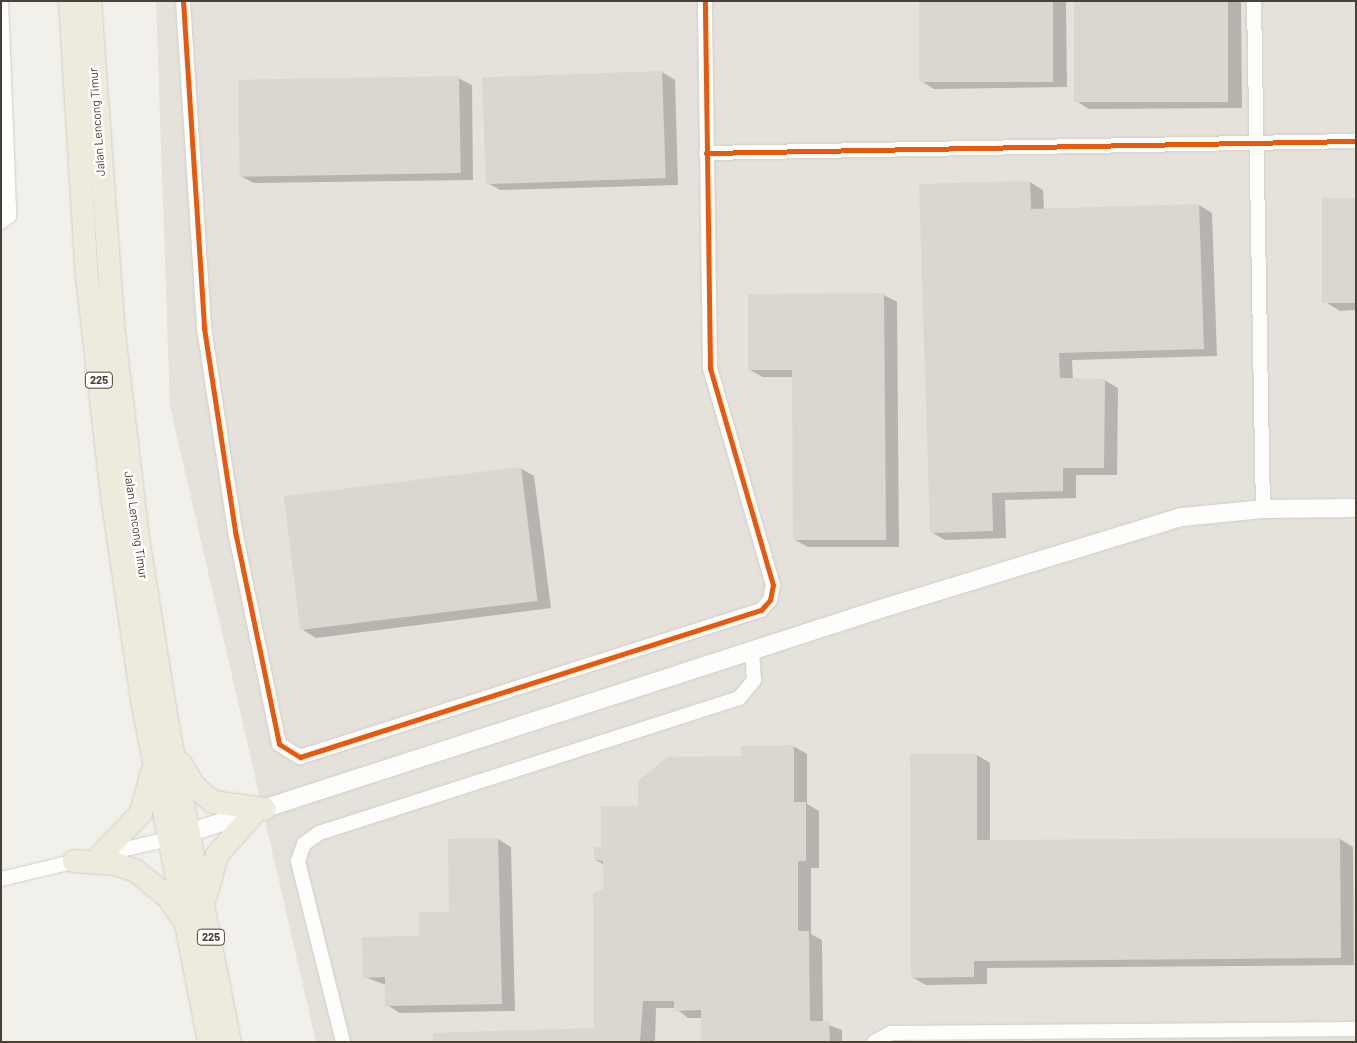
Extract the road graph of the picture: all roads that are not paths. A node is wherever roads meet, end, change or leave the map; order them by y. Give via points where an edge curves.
1 (1, 1) edge
2 (70, 1) edge
3 (90, 1) edge
4 (183, 1) edge
5 (705, 1) edge
6 (1254, 1) edge
7 (2, 94) edge
8 (1356, 141) edge
9 (1257, 143) junction
10 (706, 153) junction
11 (5, 219) edge
12 (1356, 508) edge
13 (1263, 509) junction
14 (752, 650) junction
15 (163, 753) junction
16 (259, 811) junction
17 (179, 836) junction
18 (101, 855) junction
19 (74, 861) junction
20 (1, 878) edge
21 (205, 909) junction
22 (188, 933) junction
23 (1356, 1029) edge
24 (209, 1042) edge
25 (230, 1042) edge
26 (344, 1042) edge
27 (874, 1042) edge

1 - 7 street
2 - 15 highway, Jalan Lencong Timur / 225 via 98,376 126,597
3 - 15 highway, Jalan Lencong Timur / 225 via 95,119 124,430
4 - 10 street via 204,328 236,536 279,744 300,757 761,610 770,600 773,585 710,368
5 - 10 street
6 - 9 street
7 - 11 street
8 - 9 street
9 - 10 street
9 - 13 street
12 - 13 street
13 - 14 street via 1182,517
14 - 16 street
14 - 26 street via 754,680 739,698 319,833 304,844 298,860
15 - 16 highway via 203,796 227,806
15 - 17 highway, Jalan Lencong Timur / 225
15 - 18 highway via 141,813
16 - 17 street
16 - 21 highway via 217,855
17 - 18 street
17 - 21 highway, Jalan Lencong Timur / 225
17 - 22 highway, Jalan Lencong Timur / 225
18 - 19 street
19 - 20 street
19 - 22 highway via 116,864 147,879 168,897
21 - 25 highway, Jalan Lencong Timur / 225
22 - 24 highway, Jalan Lencong Timur / 225
23 - 27 street via 891,1033

